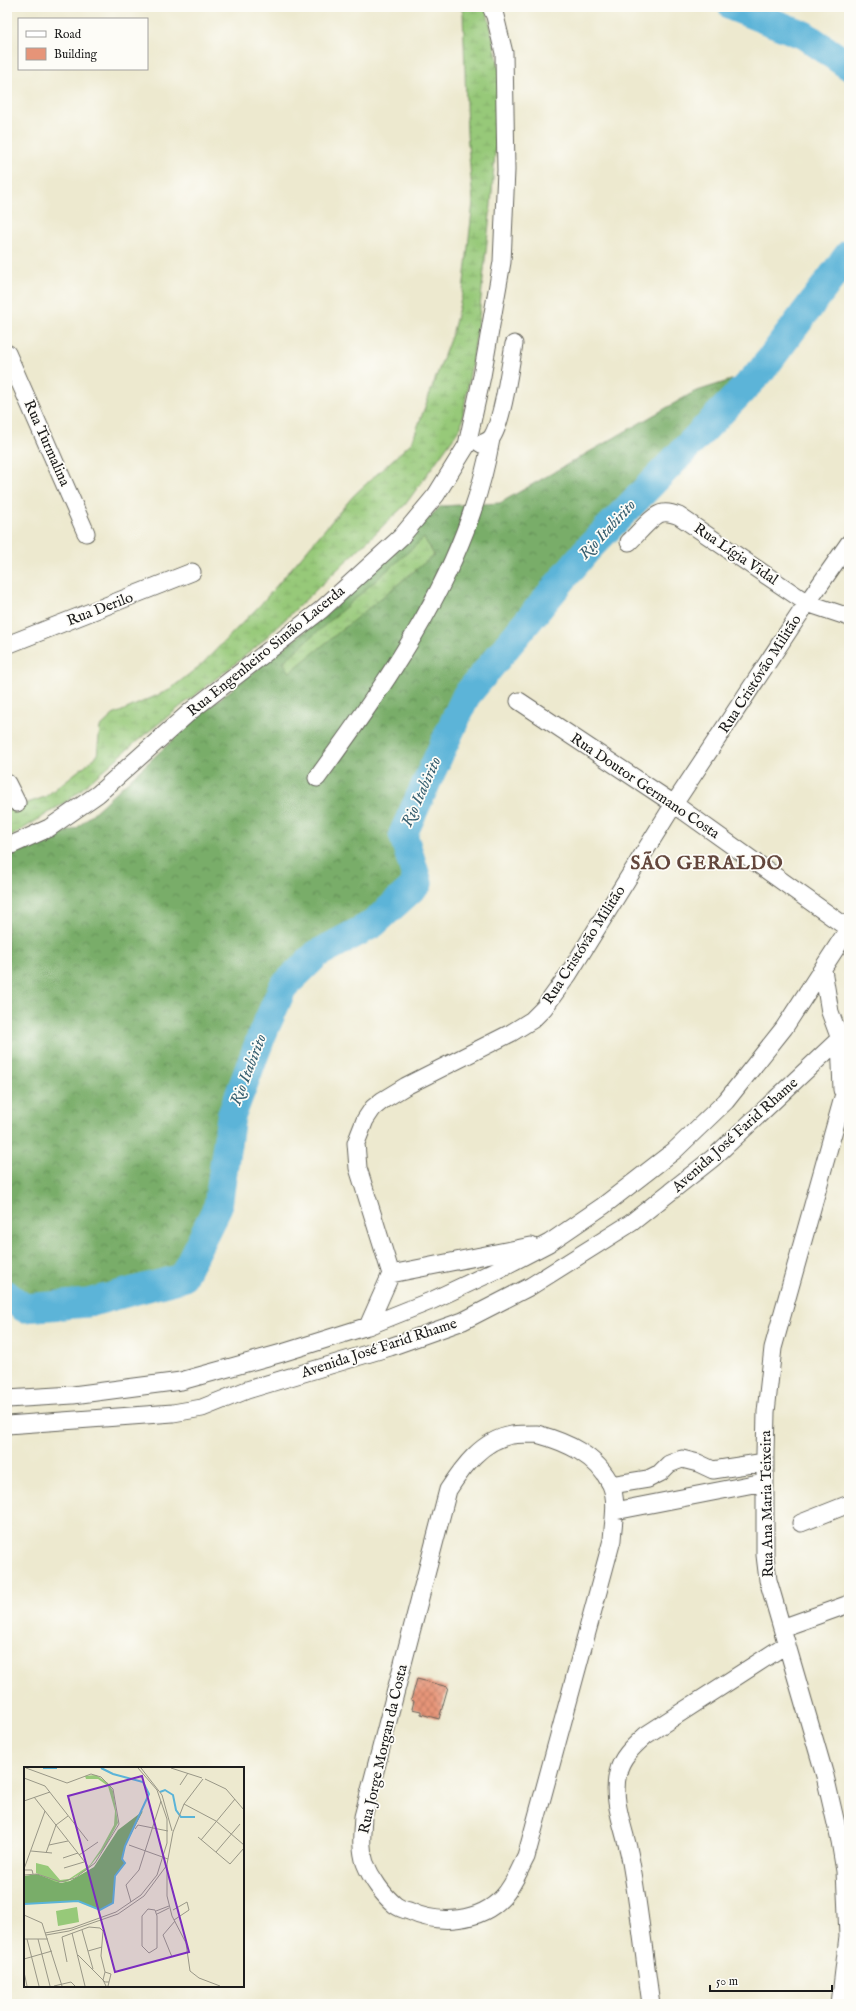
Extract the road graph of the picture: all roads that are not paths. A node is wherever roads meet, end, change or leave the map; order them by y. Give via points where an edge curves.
1 (491, 7) edge
2 (514, 344) dead end
3 (7, 353) edge
4 (491, 439) junction
5 (467, 445) junction
6 (86, 532) dead end
7 (629, 542) dead end
8 (849, 543) edge
9 (192, 572) dead end
10 (807, 602) junction
11 (849, 617) edge
12 (7, 645) edge
13 (519, 701) dead end
14 (317, 778) dead end
15 (7, 783) edge
16 (17, 804) dead end
17 (674, 804) junction
18 (7, 847) edge
19 (849, 929) edge
20 (824, 970) junction
21 (844, 1034) edge
22 (849, 1076) edge
23 (842, 1102) junction
24 (549, 1243) junction
25 (391, 1274) junction
26 (368, 1326) junction
27 (7, 1399) edge
28 (7, 1425) edge
29 (765, 1462) junction
30 (764, 1482) junction
31 (611, 1485) junction
32 (849, 1504) edge
33 (615, 1511) junction
34 (801, 1523) dead end
35 (849, 1604) edge
36 (784, 1636) junction
37 (651, 2004) edge
38 (840, 2004) edge

1 - 5 street, Rua Engenheiro Simão Lacerda via 504,54 506,170 502,262
2 - 4 street via 503,402
3 - 6 street, Rua Turmalina
4 - 5 street via 482,444
4 - 14 street via 487,462 466,533 416,634 377,696
5 - 18 street, Rua Engenheiro Simão Lacerda via 436,495 401,537 321,610 192,710 98,794 49,828
7 - 10 street, Rua Lígia Vidal via 656,515 670,513 679,516
8 - 10 street, Rua Cristóvão Militão
9 - 12 street, Rua Derilo
10 - 11 street, Rua Lígia Vidal
10 - 17 street, Rua Cristóvão Militão
13 - 17 street, Rua Doutor Germano Costa
15 - 16 street
17 - 19 street, Rua Doutor Germano Costa
17 - 25 street, Rua Cristóvão Militão via 568,975 544,1008 532,1020 511,1033 383,1100 373,1108 365,1120 356,1143 358,1168
19 - 20 street
20 - 21 street via 830,1012
20 - 24 street via 784,1028 726,1101 674,1150 603,1206
21 - 23 street
21 - 28 street, Avenida José Farid Rhame via 714,1158 631,1223 531,1286 463,1321 390,1347 248,1390 202,1408 173,1413
22 - 23 street, Rua Ana Maria Teixeira
23 - 29 street, Rua Ana Maria Teixeira via 794,1267 774,1348 766,1412
24 - 25 street
24 - 26 street via 434,1300
25 - 26 street
26 - 27 street via 181,1381 73,1395
29 - 30 street, Rua Ana Maria Teixeira
29 - 31 street via 713,1470 698,1463 682,1460 669,1464 660,1473 648,1479
30 - 33 street
30 - 36 street, Rua Ana Maria Teixeira via 768,1580
31 - 33 street, Rua Jorge Morgan da Costa
31 - 33 street, Rua Jorge Morgan da Costa via 602,1471 582,1452 562,1441 537,1434 511,1435 485,1446 463,1467 448,1490 363,1818 361,1843 365,1863 378,1886 396,1906 418,1916 444,1920 469,1917 487,1909 503,1897 515,1879 526,1856 612,1540
32 - 34 street
35 - 36 street
36 - 37 street via 646,1735 634,1745 621,1764 616,1799 630,1856
36 - 38 street, Rua Ana Maria Teixeira via 825,1776 840,1841 848,1936

